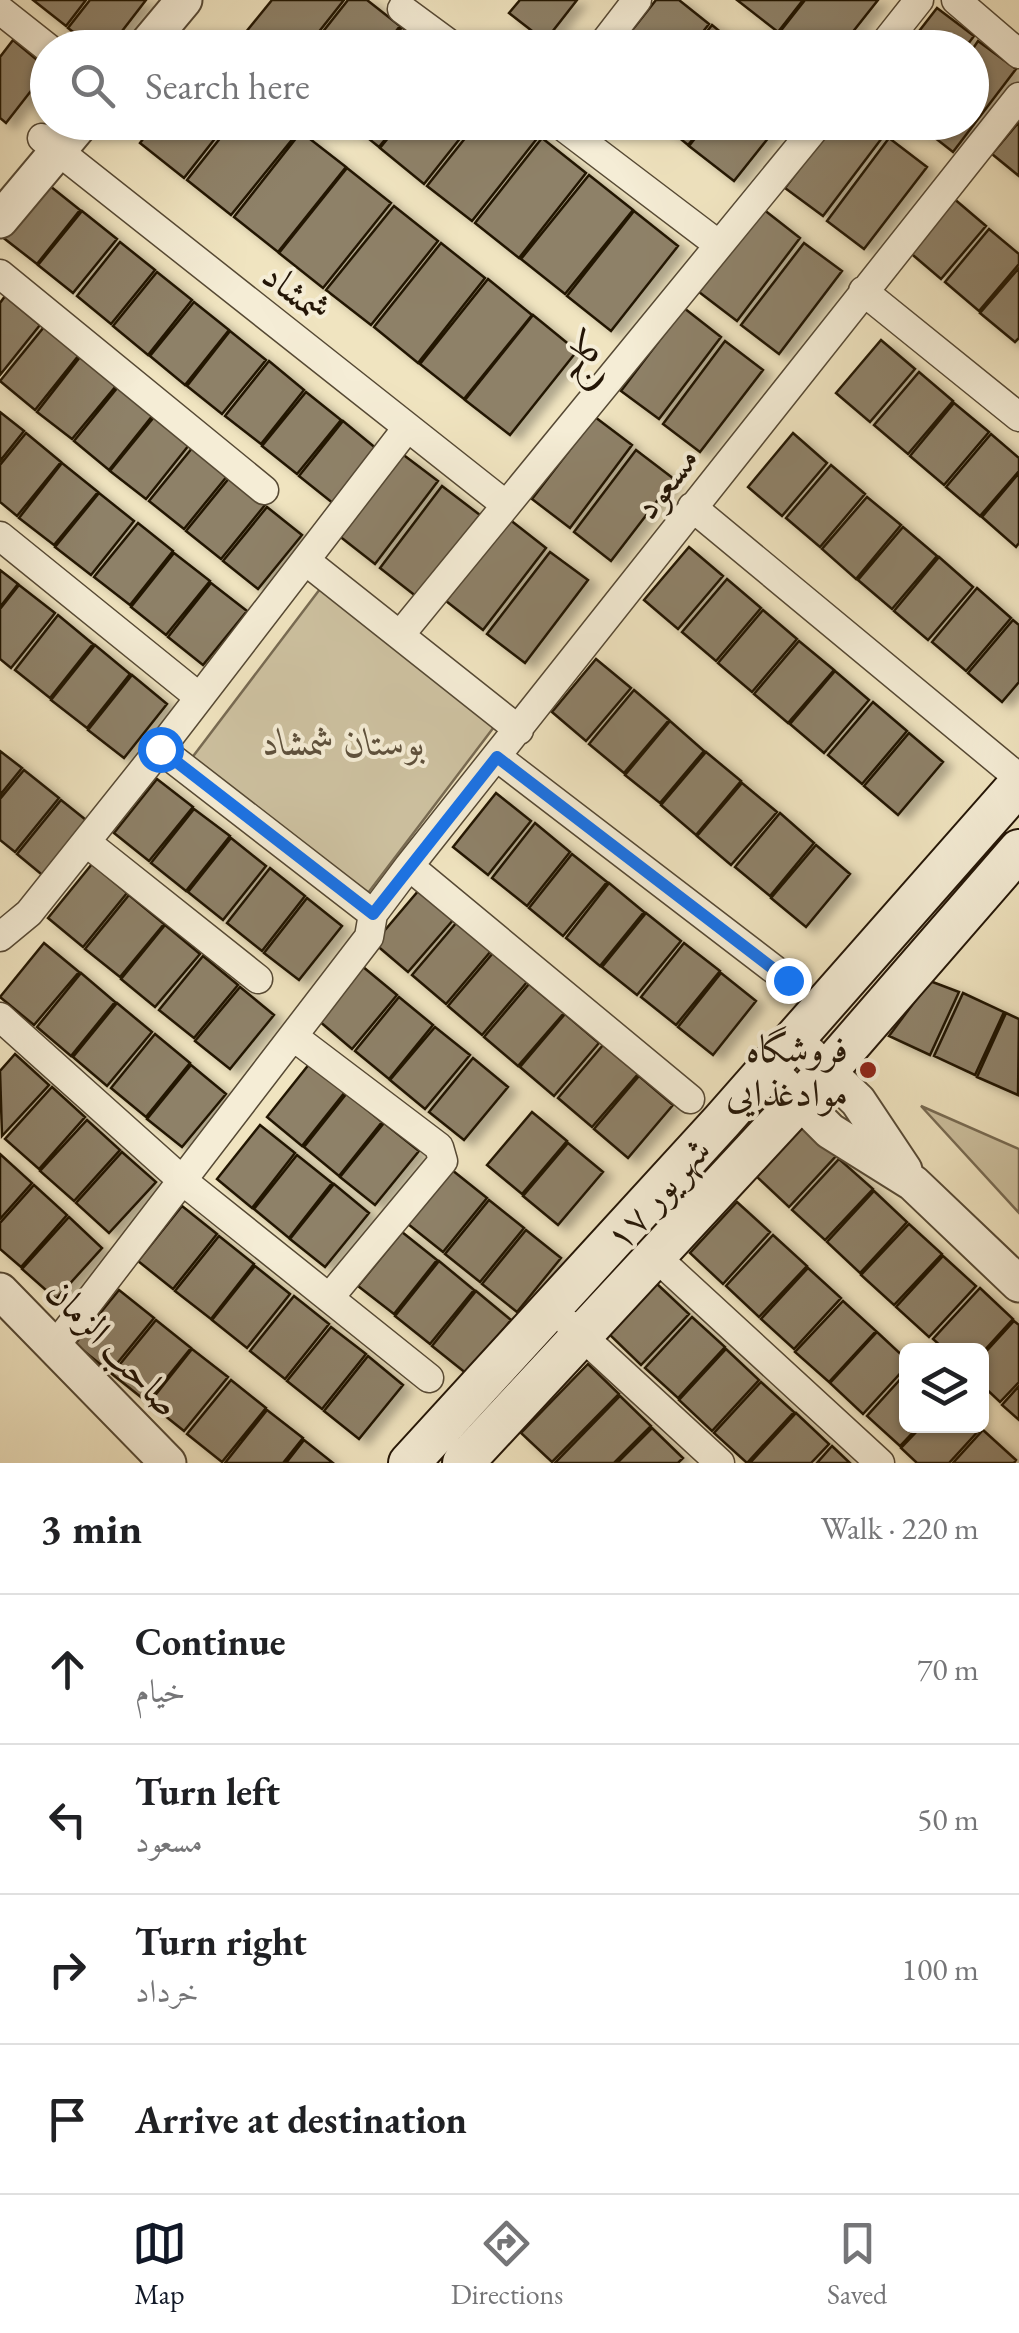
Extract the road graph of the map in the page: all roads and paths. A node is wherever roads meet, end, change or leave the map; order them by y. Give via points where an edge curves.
1 (157, 0) edge
2 (184, 0) edge
3 (637, 0) edge
4 (920, 0) edge
5 (956, 0) edge
6 (402, 9) dead end
7 (0, 10) edge
8 (133, 30) edge
9 (159, 30) edge
10 (431, 30) edge
11 (614, 30) edge
12 (896, 30) edge
13 (30, 34) edge
14 (1019, 54) edge
15 (1019, 97) edge
16 (989, 134) edge
17 (49, 140) edge
18 (50, 140) edge
19 (56, 140) edge
20 (582, 140) edge
21 (805, 140) edge
22 (984, 140) edge
23 (0, 188) edge
24 (0, 220) edge
25 (720, 245) junction
26 (0, 274) edge
27 (863, 291) junction
28 (1019, 416) edge
29 (408, 428) junction
30 (264, 490) dead end
31 (506, 505) junction
32 (692, 507) junction
33 (0, 536) edge
34 (306, 561) junction
35 (400, 636) junction
36 (200, 696) junction
37 (519, 730) junction
38 (160, 749) junction
39 (497, 757) junction
40 (1019, 781) edge
41 (86, 842) junction
42 (1019, 850) edge
43 (409, 866) junction
44 (373, 914) junction
45 (0, 938) edge
46 (258, 979) dead end
47 (788, 980) dead end
48 (0, 1016) edge
49 (294, 1036) junction
50 (780, 1054) junction
51 (828, 1070) junction
52 (690, 1098) dead end
53 (798, 1101) junction
54 (183, 1180) junction
55 (912, 1183) junction
56 (656, 1257) junction
57 (1019, 1284) edge
58 (328, 1298) junction
59 (4, 1305) edge
60 (568, 1322) junction
61 (54, 1346) junction
62 (428, 1378) dead end
63 (168, 1463) edge
64 (409, 1463) edge
65 (463, 1463) edge
66 (720, 1463) edge
67 (880, 1463) edge

1 - 8 street
2 - 9 street
3 - 11 street
4 - 12 street
5 - 14 street
6 - 10 street
7 - 13 street
15 - 16 street, مسعود
17 - 23 street
18 - 24 street
19 - 29 street, شمشاد
20 - 25 street
21 - 25 street, کاج
22 - 27 street, مسعود
25 - 31 street, کاج
26 - 30 street
27 - 28 street
27 - 32 street, مسعود
29 - 31 street, شمشاد
29 - 34 street
31 - 35 street, کاج
32 - 37 street, مسعود
32 - 40 street
33 - 36 street
34 - 35 street
34 - 36 street
35 - 37 street
36 - 38 street
37 - 39 street, مسعود
38 - 41 street
38 - 44 street
39 - 43 street, مسعود
39 - 47 street
40 - 50 main road, ۱۷ شهریور
41 - 45 street
41 - 46 street
42 - 51 main road, ۱۷ شهریور
43 - 44 street, مسعود
43 - 52 street
44 - 49 street, مسعود via 370,937
48 - 54 street
49 - 54 street, مسعود
49 - 58 street via 443,1155
50 - 51 street
50 - 53 street
50 - 60 main road, ۱۷ شهریور
51 - 53 main road, ۱۷ شهریور
51 - 55 street via 858,1101
53 - 55 street via 830,1131
53 - 56 main road, ۱۷ شهریور
54 - 58 street
54 - 61 street, مسعود
55 - 57 street
56 - 60 main road, ۱۷ شهریور
56 - 67 street
58 - 62 street
59 - 61 street, صاحب الزمان
60 - 64 main road, ۱۷ شهریور
60 - 65 main road, ۱۷ شهریور
60 - 66 street
61 - 63 street, صاحب الزمان

